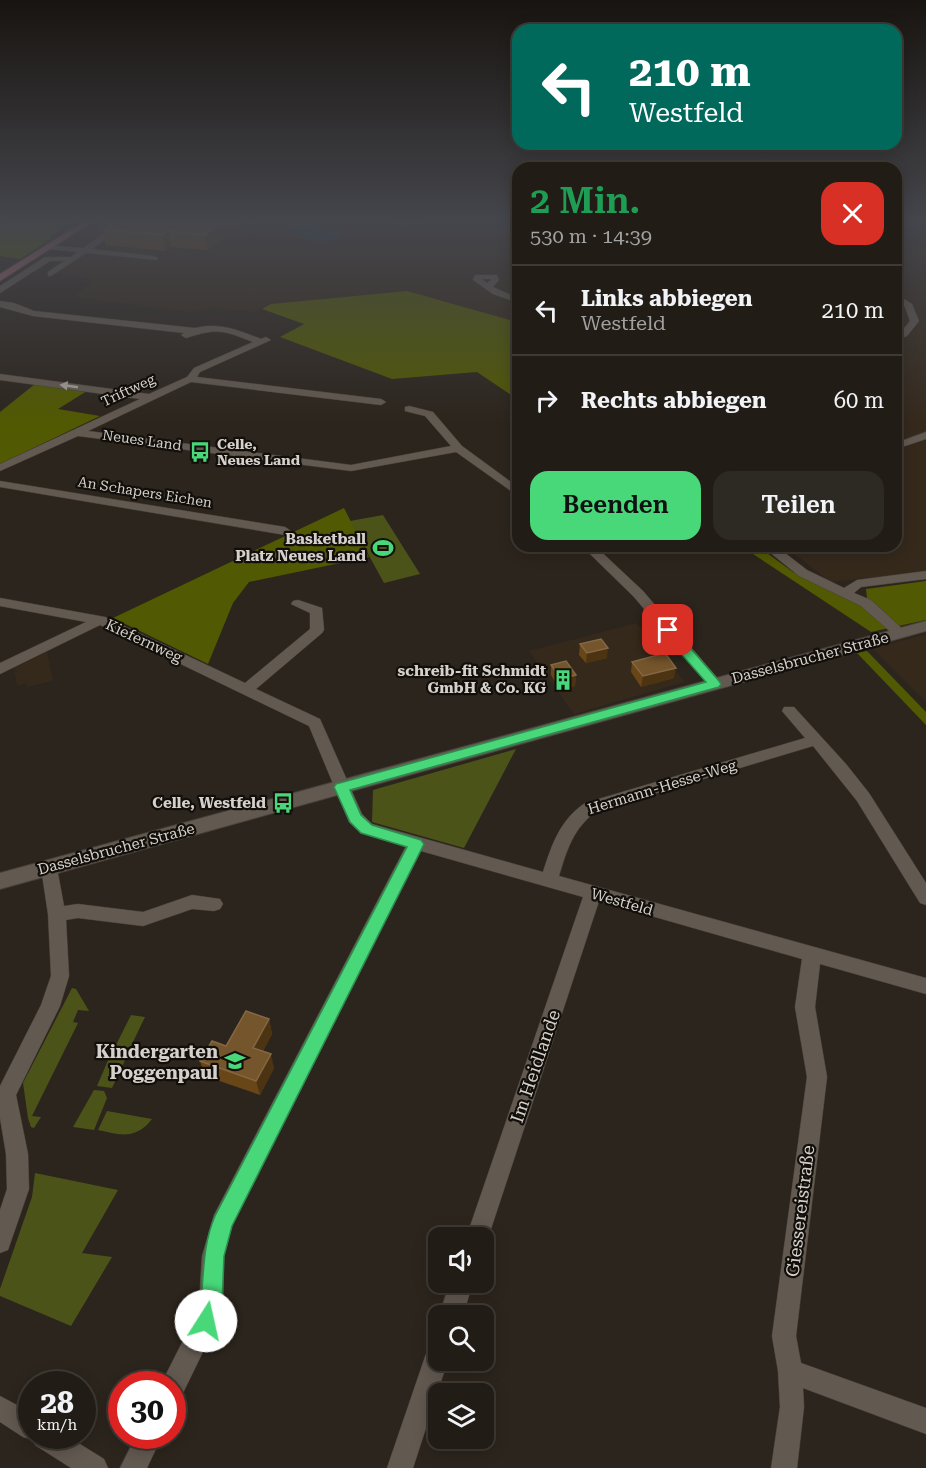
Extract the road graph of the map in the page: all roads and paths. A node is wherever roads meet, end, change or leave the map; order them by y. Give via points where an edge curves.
1 (492, 288) edge
2 (512, 299) edge
3 (902, 301) edge
4 (0, 304) edge
5 (195, 331) junction
6 (902, 335) edge
7 (178, 339) dead end
8 (0, 376) edge
9 (190, 379) junction
10 (148, 397) junction
11 (381, 402) dead end
12 (410, 409) dead end
13 (75, 432) junction
14 (926, 435) edge
15 (902, 444) edge
16 (458, 448) junction
17 (0, 468) edge
18 (0, 484) edge
19 (512, 488) edge
20 (285, 531) dead end
21 (596, 552) edge
22 (776, 552) edge
23 (926, 575) edge
24 (846, 593) junction
25 (0, 602) edge
26 (298, 604) dead end
27 (100, 620) junction
28 (926, 626) edge
29 (900, 633) junction
30 (0, 669) edge
31 (715, 684) junction
32 (247, 689) junction
33 (789, 711) dead end
34 (816, 740) junction
35 (341, 787) junction
36 (416, 844) junction
37 (49, 868) junction
38 (549, 880) junction
39 (0, 881) edge
40 (593, 894) junction
41 (926, 898) edge
42 (214, 904) dead end
43 (57, 914) junction
44 (812, 955) junction
45 (926, 986) edge
46 (3, 1096) edge
47 (481, 1227) edge
48 (0, 1242) edge
49 (181, 1371) edge
50 (432, 1371) edge
51 (790, 1371) junction
52 (0, 1408) edge
53 (18, 1419) edge
54 (926, 1420) edge
55 (65, 1449) edge
56 (142, 1449) edge
57 (95, 1468) edge
58 (133, 1468) edge
59 (400, 1468) edge
60 (784, 1468) edge

1 - 2 street via 498,295
3 - 6 street via 909,306 915,321
4 - 5 street via 33,313
5 - 7 street
5 - 9 street, Triftweg via 218,326 263,341 197,370
10 -> 8 street
9 - 10 street, Triftweg
9 - 11 street
10 - 13 street, Triftweg
12 - 16 street via 429,414
13 - 16 street, Neues Land via 351,468
13 - 17 street, Triftweg
14 - 15 street
16 - 19 street
18 - 20 street, An Schapers Eichen
21 - 31 street
22 - 24 street via 803,573
23 - 24 street via 857,584
24 - 29 street via 866,603
25 - 27 street, Kiefernweg
26 - 32 street via 318,611 316,630
27 - 30 street
27 - 32 street, Kiefernweg
28 - 29 street, Dasselsbrucher Straße
29 - 31 street, Dasselsbrucher Straße
31 - 35 street, Dasselsbrucher Straße
32 - 35 street, Kiefernweg via 315,723
33 - 34 street
34 - 38 street, Hermann-Hesse-Weg via 577,814 568,825
34 - 41 street via 863,797
35 - 36 street, Westfeld via 355,818 367,829
35 - 37 street, Dasselsbrucher Straße
36 - 38 street, Westfeld
36 - 49 street via 222,1223 213,1256 211,1304
37 - 39 street, Dasselsbrucher Straße
37 - 43 street
38 - 40 street, Westfeld
40 - 44 street, Westfeld
40 - 47 street, Im Heidlande
42 - 43 street via 192,902 143,919 78,911
43 - 46 street via 60,976 50,1006
44 - 45 street, Westfeld
44 - 51 street, Giessereistraße via 805,1007 818,1077 784,1336
46 - 48 street via 17,1154 18,1189
50 - 59 street
51 - 54 street
51 - 60 street, Giessereistraße via 792,1407
52 - 53 street
55 - 57 street
56 - 58 street

